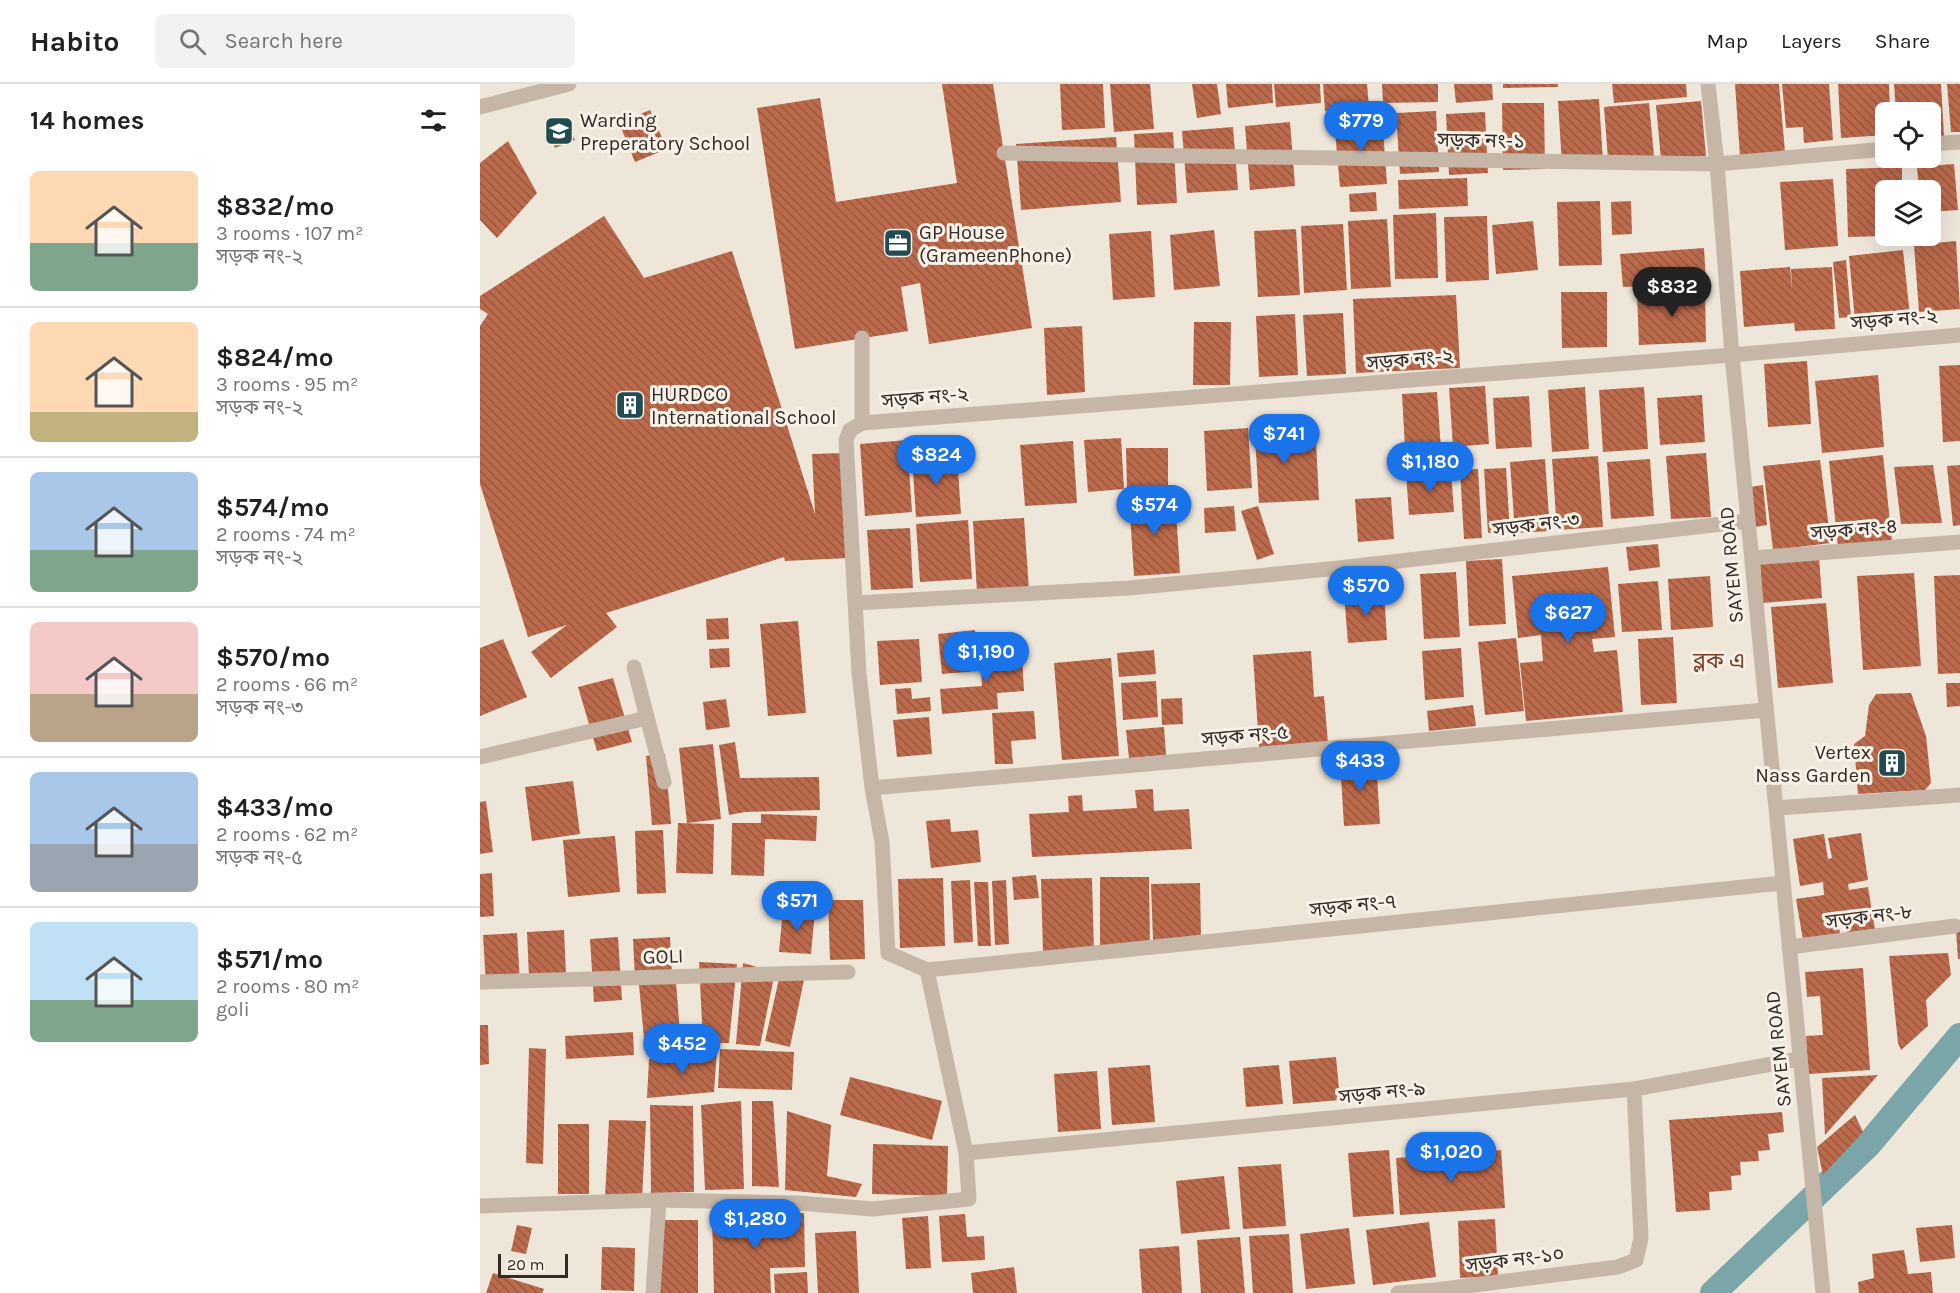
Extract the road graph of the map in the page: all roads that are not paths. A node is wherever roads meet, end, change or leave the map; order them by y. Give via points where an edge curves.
1 (569, 84) edge
2 (1708, 84) edge
3 (480, 107) edge
4 (1960, 142) edge
5 (1941, 143) edge
6 (1875, 149) edge
7 (1004, 153) dead end
8 (1717, 164) junction
9 (1960, 335) edge
10 (862, 338) dead end
11 (1732, 355) junction
12 (862, 423) junction
13 (1748, 521) junction
14 (1960, 542) edge
15 (1752, 558) junction
16 (855, 603) junction
17 (634, 667) dead end
18 (1766, 710) junction
19 (646, 713) junction
20 (480, 757) edge
21 (664, 782) dead end
22 (872, 788) junction
23 (1960, 795) edge
24 (1776, 808) junction
25 (1783, 883) junction
26 (1955, 926) dead end
27 (1789, 947) junction
28 (927, 970) junction
29 (848, 972) dead end
30 (480, 982) edge
31 (1800, 1059) junction
32 (1634, 1089) junction
33 (966, 1153) junction
34 (659, 1200) junction
35 (480, 1206) edge
36 (1435, 1292) edge
37 (653, 1293) edge
38 (1398, 1293) edge
39 (1823, 1293) edge

1 - 3 street
2 - 8 street, SAYEM ROAD
4 - 5 street
6 - 8 street, সড়ক নং-১
7 - 8 street, সড়ক নং-১
8 - 11 street, SAYEM ROAD
9 - 11 street, সড়ক নং-২
10 - 12 street
11 - 12 street, সড়ক নং-২
11 - 13 street, SAYEM ROAD
12 - 16 street via 850,430 846,440
13 - 15 street, SAYEM ROAD
13 - 16 street, সড়ক নং-৩ via 1129,588
14 - 15 street, সড়ক নং-৪
15 - 18 street, SAYEM ROAD
16 - 22 street
17 - 19 street
18 - 22 street, সড়ক নং-৫
18 - 24 street, SAYEM ROAD
19 - 20 street
19 - 21 street
22 - 28 street via 882,842 888,953
23 - 24 street
24 - 25 street, SAYEM ROAD
25 - 27 street, SAYEM ROAD
25 - 28 street, সড়ক নং-৭
26 - 27 street, সড়ক নং-৮
27 - 31 street, SAYEM ROAD
28 - 33 street
29 - 30 street, GOLI
31 - 32 street, সড়ক নং-৯
31 - 39 street, SAYEM ROAD
32 - 33 street, সড়ক নং-৯
32 - 36 street, সড়ক নং-১০ via 1641,1238 1636,1260 1618,1267
33 - 34 street via 969,1198 873,1209
34 - 35 street
34 - 37 street
36 - 38 street, সড়ক নং-১০

